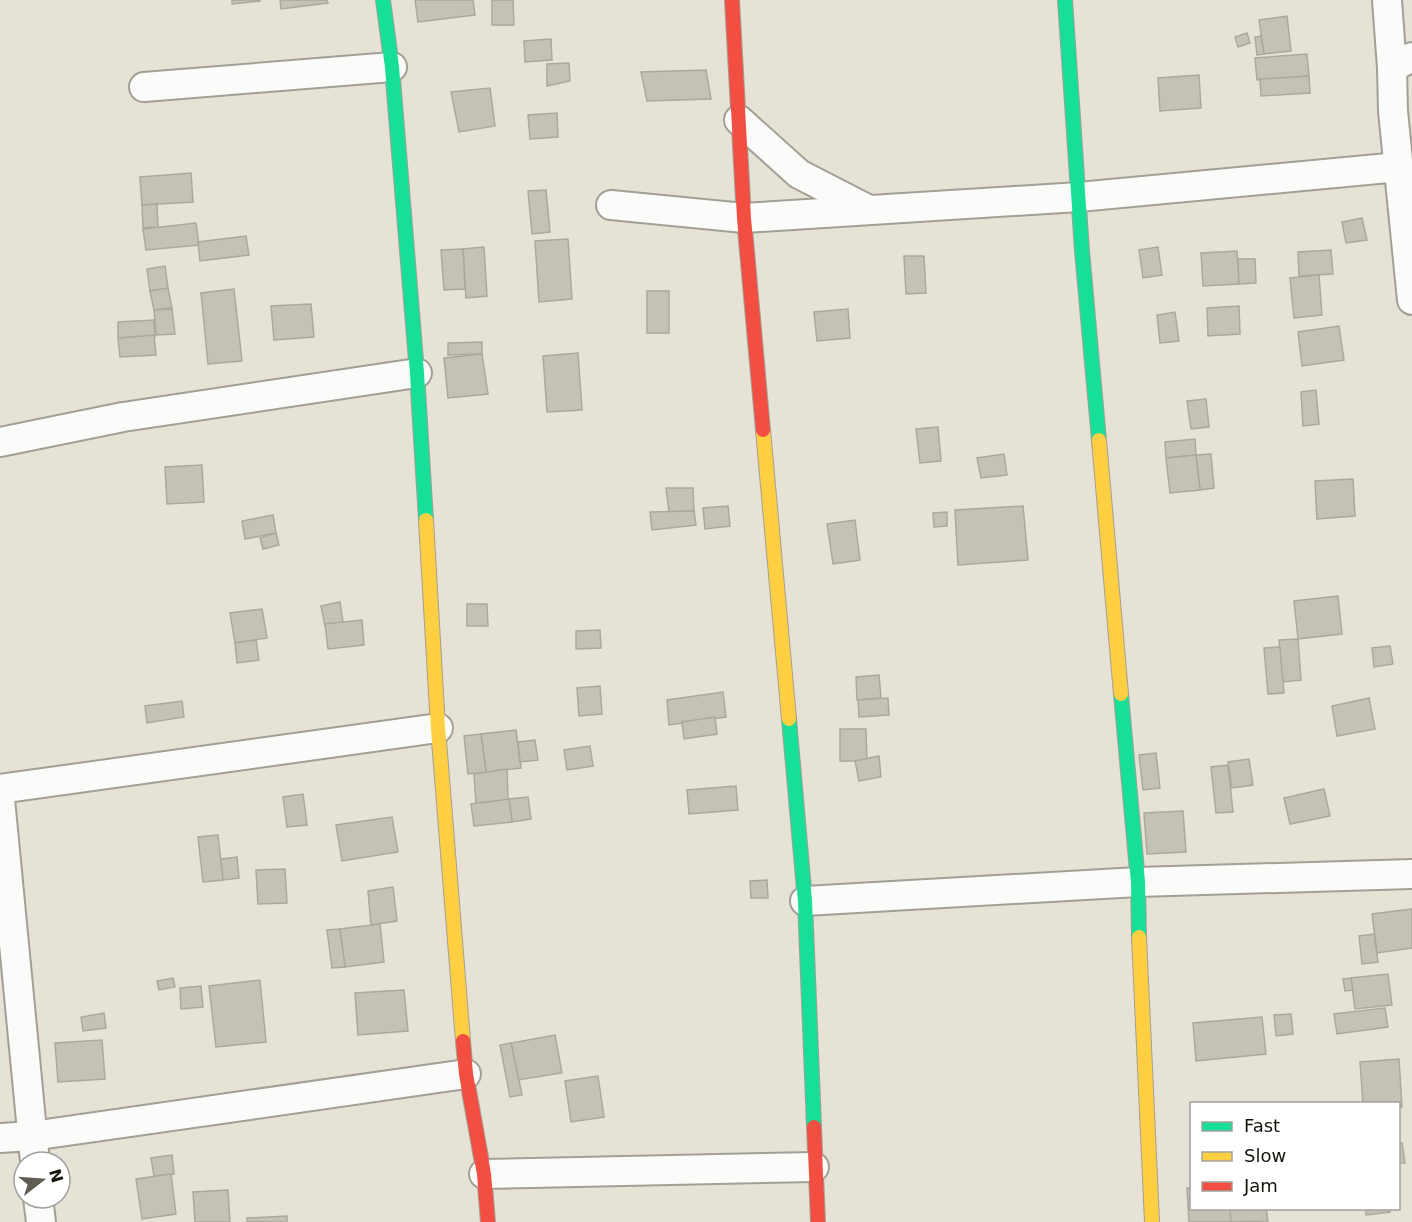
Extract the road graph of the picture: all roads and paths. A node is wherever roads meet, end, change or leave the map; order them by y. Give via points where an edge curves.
1 (383, 0) edge
2 (732, 0) edge
3 (1065, 0) edge
4 (1387, 0) edge
5 (1402, 62) edge
6 (392, 67) junction
7 (144, 87) dead end
8 (739, 120) junction
9 (1399, 167) junction
10 (1079, 197) junction
11 (611, 205) dead end
12 (870, 210) junction
13 (744, 218) junction
14 (1412, 300) edge
15 (417, 374) junction
16 (0, 442) edge
17 (438, 728) junction
18 (0, 789) edge
19 (0, 799) edge
20 (1412, 874) edge
21 (1138, 882) junction
22 (805, 901) junction
23 (466, 1074) junction
24 (0, 1138) edge
25 (33, 1149) edge
26 (814, 1167) junction
27 (484, 1173) junction
28 (488, 1222) edge
29 (818, 1222) edge
30 (1152, 1222) edge

1 - 6 street
2 - 8 street
3 - 10 street
4 - 5 street
5 - 9 street via 1393,111
6 - 7 street
6 - 15 street
8 - 12 street via 800,174
8 - 13 street
9 - 10 street
9 - 14 street
10 - 12 street
10 - 21 street
11 - 13 street
12 - 13 street
13 - 22 street
15 - 16 street via 123,417
15 - 17 street
17 - 18 street
17 - 23 street
19 - 25 street
20 - 21 street
21 - 22 street
21 - 30 street
22 - 26 street
23 - 25 street
23 - 27 street
24 - 25 street
26 - 27 street
26 - 29 street
27 - 28 street

